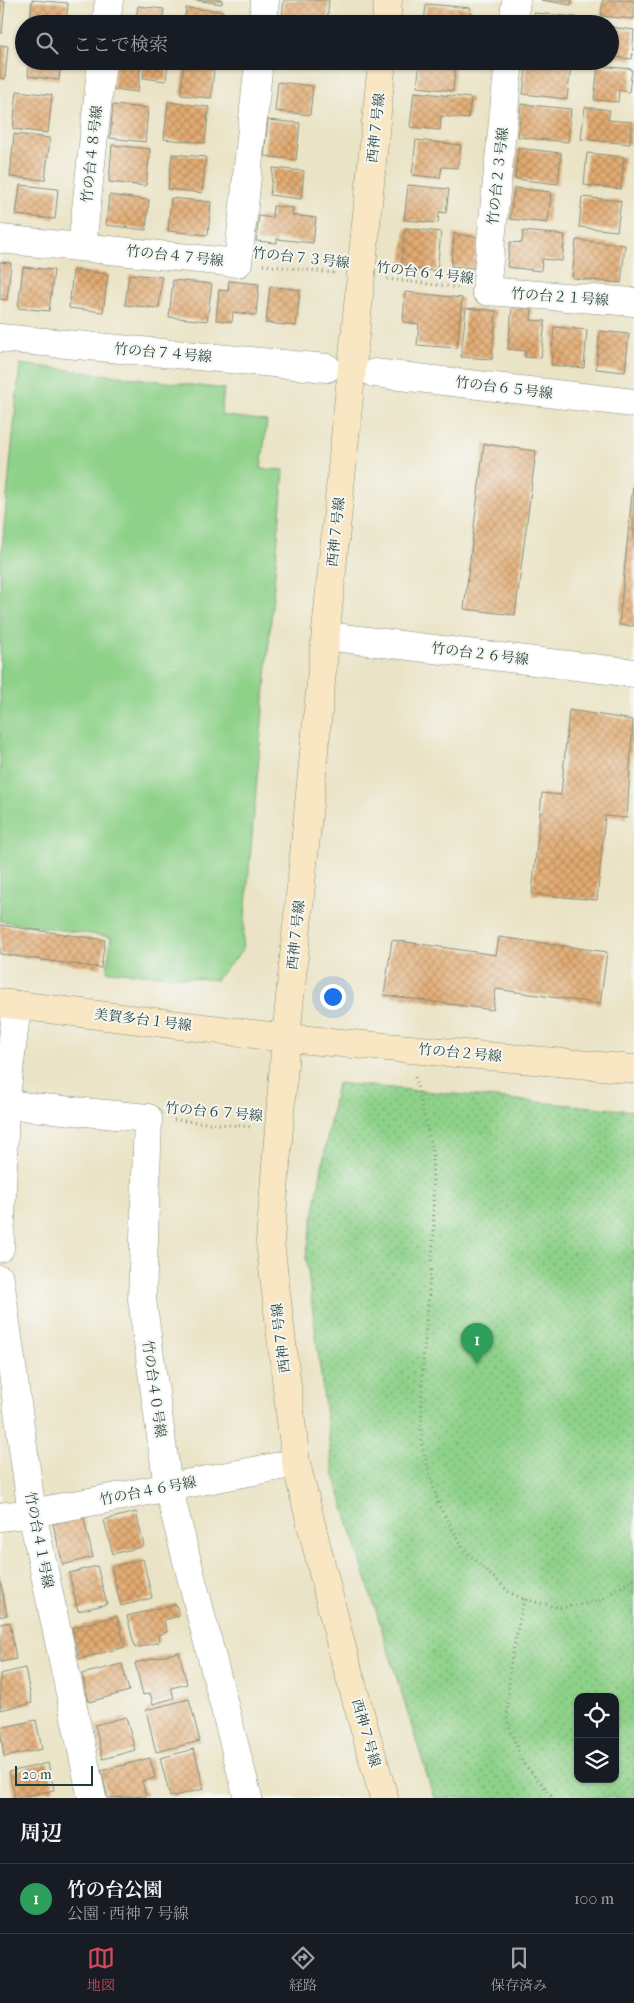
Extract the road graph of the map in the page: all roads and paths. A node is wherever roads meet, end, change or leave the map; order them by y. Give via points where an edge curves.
1 (109, 0) edge
2 (265, 0) edge
3 (388, 0) edge
4 (516, 0) edge
5 (107, 15) edge
6 (264, 15) edge
7 (387, 15) edge
8 (514, 15) edge
9 (101, 70) edge
10 (258, 70) edge
11 (381, 70) edge
12 (508, 70) edge
13 (0, 240) edge
14 (82, 247) junction
15 (238, 263) junction
16 (361, 276) junction
17 (486, 291) junction
18 (634, 302) edge
19 (0, 338) edge
20 (327, 368) dead end
21 (374, 373) dead end
22 (634, 403) edge
23 (326, 636) junction
24 (634, 673) edge
25 (8, 1004) edge
26 (286, 1038) junction
27 (404, 1048) junction
28 (634, 1069) edge
29 (3, 1105) edge
30 (148, 1118) junction
31 (278, 1129) junction
32 (0, 1248) edge
33 (0, 1279) edge
34 (296, 1463) junction
35 (168, 1487) junction
36 (32, 1513) junction
37 (0, 1517) edge
38 (634, 1579) edge
39 (524, 1599) junction
40 (92, 1798) edge
41 (248, 1798) edge
42 (384, 1798) edge
43 (554, 1798) edge

1 - 5 street
2 - 6 street
3 - 7 street
4 - 8 street
9 - 14 street, 竹の台４８号線
10 - 15 street, 竹の台４７号線
11 - 16 street, 西神７号線
12 - 17 street, 竹の台２３号線
13 - 14 street, 竹の台４７号線
14 - 15 street, 竹の台４７号線
15 - 16 path, 竹の台７３号線
16 - 17 path, 竹の台６４号線
16 - 23 street, 西神７号線
17 - 18 street, 竹の台２１号線
19 - 20 street, 竹の台７４号線
21 - 22 street, 竹の台６５号線
23 - 24 street, 竹の台２６号線
23 - 26 street, 西神７号線
25 - 26 street, 美賀多台１号線
25 - 29 street
26 - 27 street, 竹の台２号線
26 - 31 street, 西神７号線
27 - 28 street, 竹の台２号線
27 - 39 path via 413,1066 432,1149 434,1233 420,1442 439,1506 465,1551 510,1593
29 - 30 street
29 - 32 street
30 - 31 path, 竹の台６７号線
30 - 35 street, 竹の台４０号線 via 142,1299
31 - 34 street, 西神７号線 via 270,1242
33 - 36 street, 竹の台４１号線
34 - 35 street, 竹の台４６号線
34 - 42 street, 西神７号線 via 342,1649
35 - 36 street, 竹の台４６号線
35 - 41 street, 竹の台４０号線
36 - 37 street, 竹の台４６号線
36 - 40 street, 竹の台４１号線
38 - 39 path via 599,1601 560,1608
39 - 43 path via 510,1666 507,1720 523,1763

